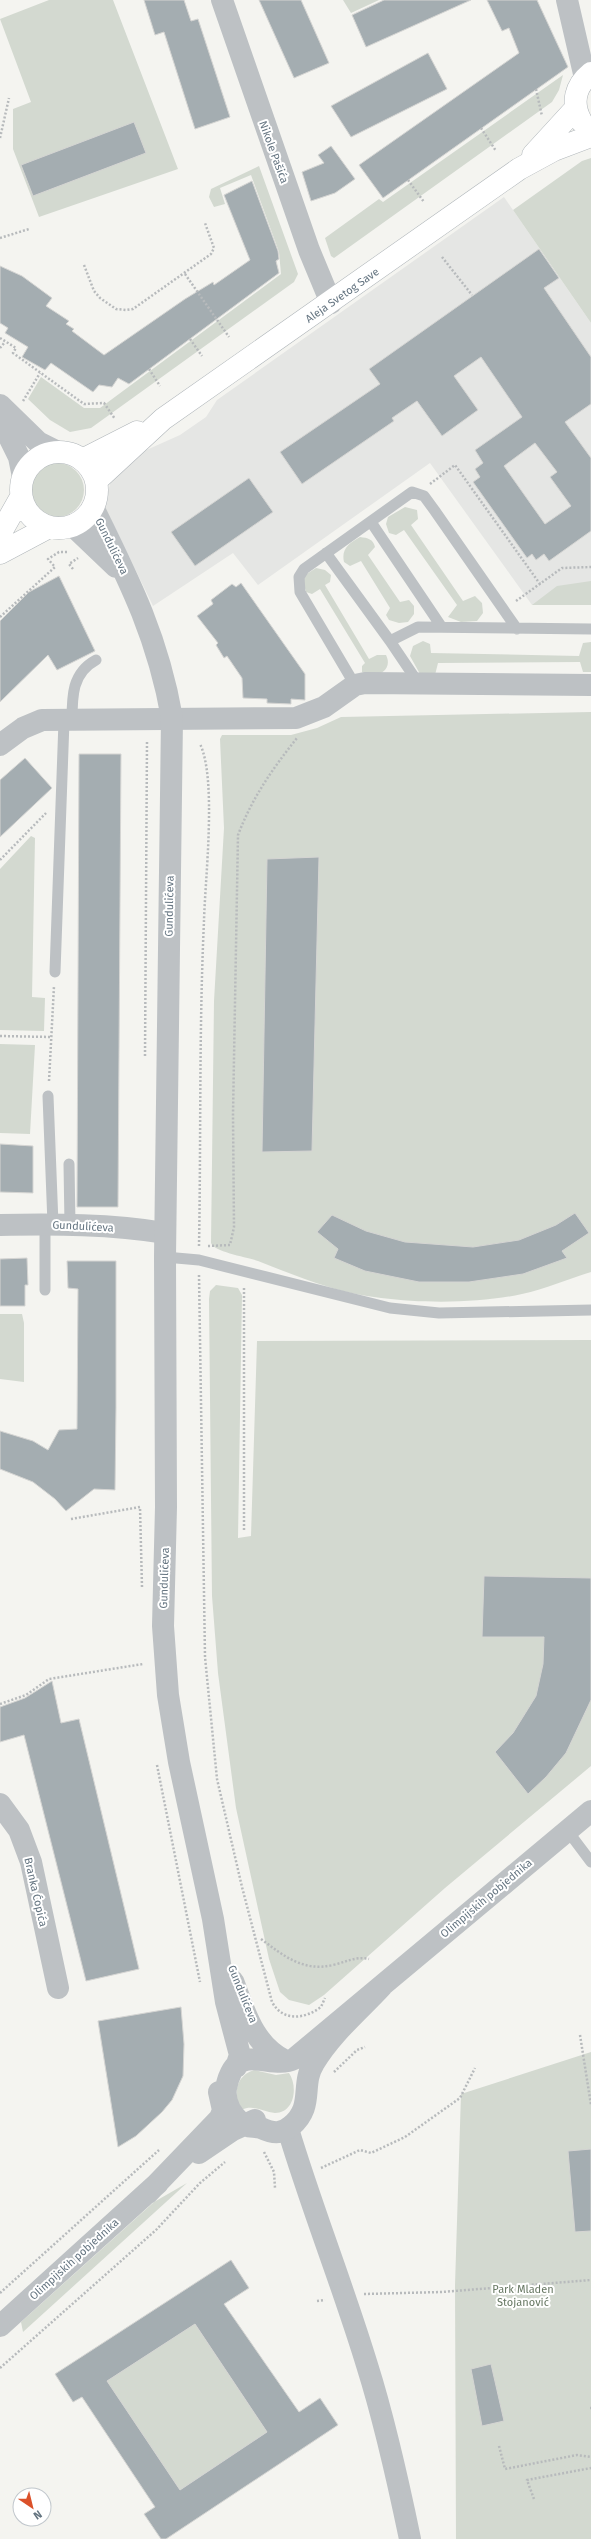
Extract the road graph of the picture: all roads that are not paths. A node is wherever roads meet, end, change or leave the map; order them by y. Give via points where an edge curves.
1 (222, 0) edge
2 (568, 0) edge
3 (591, 40) edge
4 (588, 76) edge
5 (576, 108) junction
6 (591, 131) edge
7 (591, 136) edge
8 (519, 169) junction
9 (331, 303) junction
10 (0, 405) edge
11 (0, 419) edge
12 (163, 419) junction
13 (58, 452) junction
14 (82, 460) junction
15 (96, 482) junction
16 (22, 487) junction
17 (93, 507) junction
18 (371, 522) junction
19 (72, 526) junction
20 (0, 534) edge
21 (54, 536) junction
22 (0, 553) edge
23 (326, 553) junction
24 (132, 586) junction
25 (441, 626) junction
26 (517, 629) junction
27 (591, 629) edge
28 (390, 641) junction
29 (96, 660) dead end
30 (419, 684) junction
31 (355, 685) junction
32 (591, 685) edge
33 (172, 718) junction
34 (68, 721) junction
35 (0, 745) edge
36 (55, 972) road end
37 (48, 1096) road end
38 (69, 1164) dead end
39 (56, 1224) junction
40 (0, 1225) edge
41 (165, 1233) junction
42 (165, 1258) junction
43 (45, 1290) dead end
44 (591, 1310) edge
45 (0, 1804) edge
46 (591, 1811) edge
47 (567, 1830) junction
48 (591, 1862) edge
49 (213, 1919) junction
50 (382, 1986) junction
51 (58, 1988) dead end
52 (283, 2056) junction
53 (236, 2061) junction
54 (304, 2080) junction
55 (299, 2108) junction
56 (236, 2118) junction
57 (275, 2137) junction
58 (148, 2193) junction
59 (0, 2326) edge
60 (397, 2539) edge
61 (410, 2539) edge

1 - 9 street, Nikole Pašića via 307,243
2 - 3 street
2 - 4 street
4 - 5 main road via 577,92
5 - 6 main road via 582,122
5 - 8 main road, Aleja Svetog Save
7 - 8 main road, Aleja Svetog Save via 554,150
8 - 9 main road, Aleja Svetog Save
9 - 12 main road, Aleja Svetog Save
10 - 13 street via 38,442
11 - 16 street via 19,457
12 - 14 main road, Aleja Svetog Save
12 - 15 main road, Aleja Svetog Save
13 - 14 main road via 75,455
13 - 16 main road via 34,460
14 - 15 main road via 90,468
15 - 17 main road
16 - 20 main road
16 - 21 main road via 31,517
17 - 19 main road via 84,518
17 - 24 street, Gundulićeva
18 - 23 lane
18 - 25 lane
18 - 26 lane via 412,492 418,493 435,511
19 - 21 main road
19 - 24 street, Gundulićeva via 107,556
21 - 22 main road
23 - 28 lane
23 - 31 lane via 304,569 298,584 304,599
24 - 33 street, Gundulićeva via 152,634
25 - 26 lane
25 - 28 lane via 418,626
26 - 27 lane
28 - 30 lane
29 - 34 lane via 80,672
30 - 31 street
30 - 32 street
31 - 33 street via 324,707 296,718
33 - 34 street
33 - 41 street, Gundulićeva
34 - 35 street via 42,720 32,723
34 - 36 lane via 62,796
37 - 39 lane
38 - 39 lane
39 - 40 street, Gundulićeva
39 - 41 street, Gundulićeva
39 - 43 lane
41 - 42 street, Gundulićeva
42 - 44 lane via 199,1260 390,1308 439,1313
42 - 49 street, Gundulićeva via 164,1633 168,1695 179,1762
45 - 51 street, Branka Ćopića via 19,1830 31,1862
46 - 47 street, Olimpijskih pobjednika
47 - 48 lane
47 - 50 street, Olimpijskih pobjednika
49 - 52 street, Gundulićeva via 259,2031
49 - 53 street, Gundulićeva via 220,1992
50 - 52 street, Olimpijskih pobjednika
50 - 54 street, Olimpijskih pobjednika via 321,2053
52 - 53 street via 253,2050
52 - 54 street, Olimpijskih pobjednika
53 - 56 street via 226,2068 220,2082 220,2097
54 - 55 street, Olimpijskih pobjednika
54 - 57 street via 308,2093 306,2107 301,2116
55 - 56 street, Olimpijskih pobjednika via 291,2118 276,2125
55 - 57 street, Olimpijskih pobjednika
56 - 57 street
56 - 58 street, Olimpijskih pobjednika via 226,2140
56 - 58 street, Olimpijskih pobjednika via 220,2118
57 - 60 street via 348,2344 369,2416
57 - 61 street via 302,2178 367,2364 387,2434
58 - 59 street, Olimpijskih pobjednika

